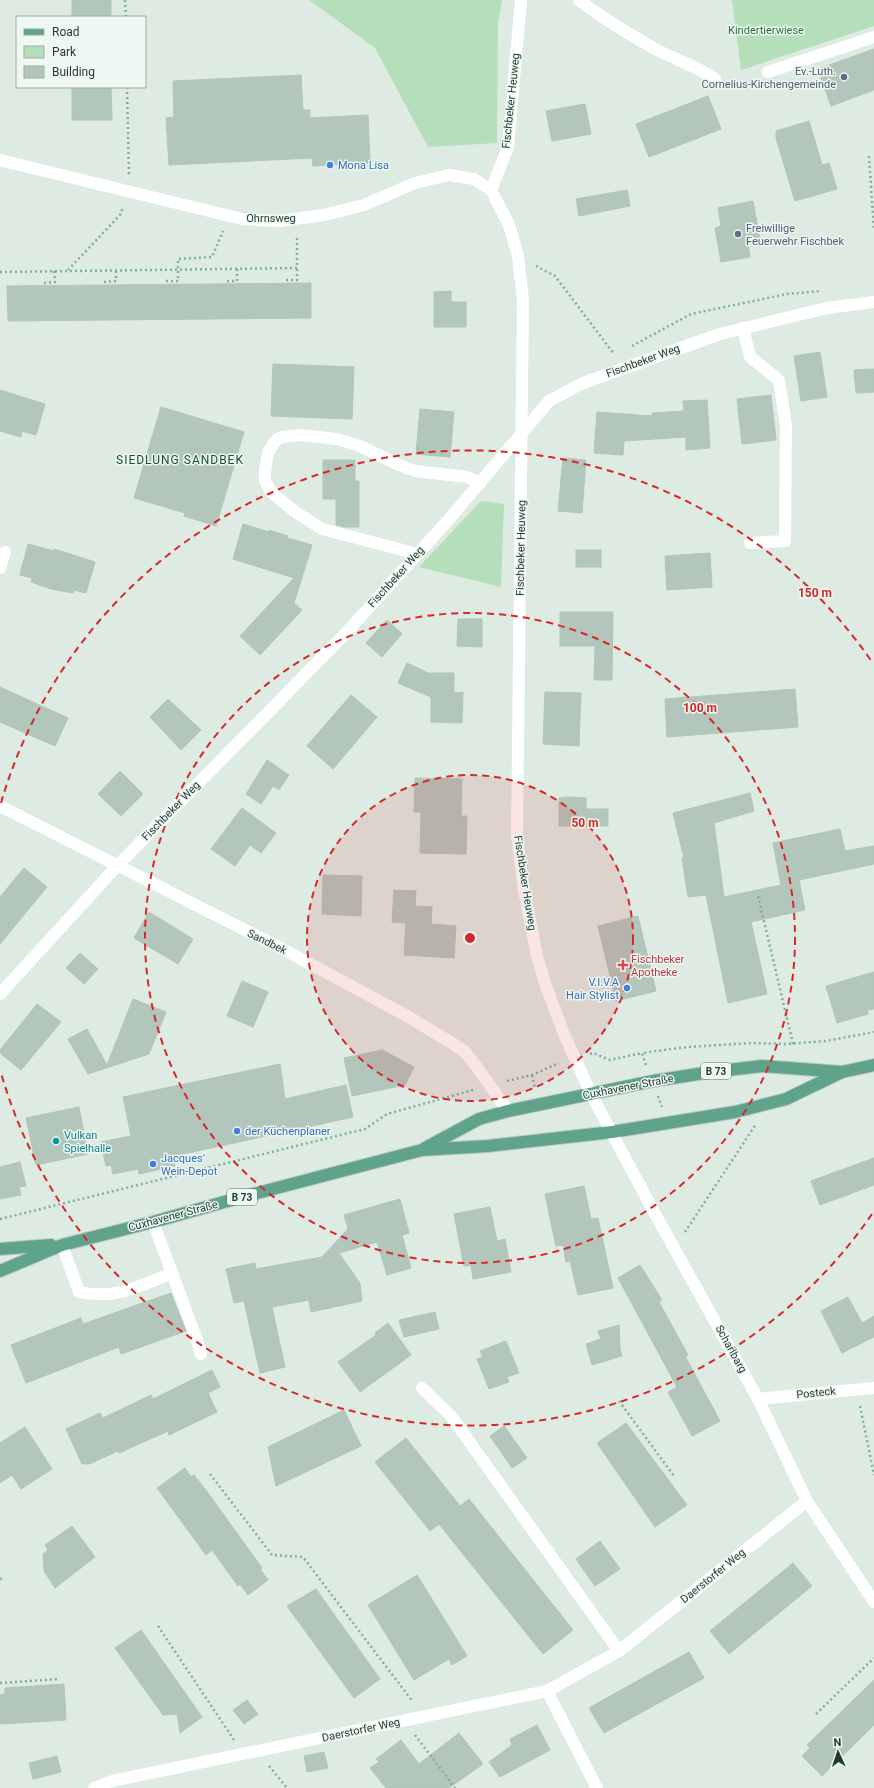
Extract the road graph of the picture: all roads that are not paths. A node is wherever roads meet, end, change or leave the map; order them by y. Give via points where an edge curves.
1 (522, 0) edge
2 (579, 0) edge
3 (874, 37) edge
4 (768, 72) dead end
5 (715, 79) dead end
6 (0, 160) edge
7 (491, 190) junction
8 (874, 302) edge
9 (743, 328) junction
10 (522, 431) junction
11 (480, 483) junction
12 (750, 543) dead end
13 (4, 552) dead end
14 (418, 554) junction
15 (0, 568) edge
16 (0, 806) edge
17 (118, 865) junction
18 (0, 994) edge
19 (874, 1065) edge
20 (842, 1072) junction
21 (591, 1094) junction
22 (508, 1111) junction
23 (612, 1132) junction
24 (422, 1150) junction
25 (153, 1222) junction
26 (62, 1245) junction
27 (0, 1249) edge
28 (0, 1271) edge
29 (172, 1273) junction
30 (201, 1354) dead end
31 (422, 1388) dead end
32 (874, 1388) edge
33 (758, 1399) junction
34 (807, 1501) junction
35 (874, 1602) edge
36 (619, 1651) junction
37 (547, 1692) junction
38 (94, 1788) edge
39 (597, 1788) edge

1 - 7 street, Fischbeker Heuweg via 508,147
2 - 5 street via 603,18 657,50 696,67
3 - 4 street
6 - 7 street, Ohrnsweg via 242,219 280,221 330,214 364,205 415,183 449,175 474,179
7 - 10 street, Fischbeker Heuweg via 509,225 518,256 523,300
8 - 9 street, Fischbeker Weg via 827,308
9 - 10 street, Fischbeker Weg via 713,336 583,383 549,401
9 - 12 street via 750,357 779,380 786,426 785,541
10 - 11 street, Fischbeker Weg
10 - 21 street, Fischbeker Heuweg via 517,836 537,956 552,1005
11 - 14 street, Fischbeker Weg
11 - 14 street via 467,477 415,471 360,446 337,439 300,435 282,437 275,441 268,453 265,481 271,492 294,511 322,529
13 - 15 street
14 - 17 street, Fischbeker Weg via 346,633
16 - 17 street, Sandbek
17 - 18 street, Fischbeker Weg
17 - 22 street, Sandbek via 279,947 452,1043 465,1052
19 - 20 main road, Cuxhavener Straße / B 73
20 - 21 main road, Cuxhavener Straße / B 73 via 762,1066 653,1081
20 - 23 main road, Cuxhavener Straße / B 73 via 786,1099 769,1104
21 - 22 main road, Cuxhavener Straße / B 73
21 - 23 street, Scharlbarg
22 - 24 main road, Cuxhavener Straße / B 73 via 479,1119
23 - 24 main road, Cuxhavener Straße / B 73 via 488,1146
23 - 33 street, Scharlbarg
24 - 25 main road, Cuxhavener Straße / B 73
25 - 26 main road, Cuxhavener Straße / B 73
25 - 29 street
26 - 27 main road, Cuxhavener Straße / B 73
26 - 28 main road, Cuxhavener Straße / B 73
26 - 29 street via 79,1292 93,1295 122,1293
29 - 30 street
31 - 36 street via 451,1416
32 - 33 street, Posteck
33 - 34 street, Scharlbarg
34 - 35 street, Scharlbarg
34 - 36 street, Daerstorfer Weg
36 - 37 street, Daerstorfer Weg
37 - 38 street, Daerstorfer Weg via 238,1754 112,1781
37 - 39 street

